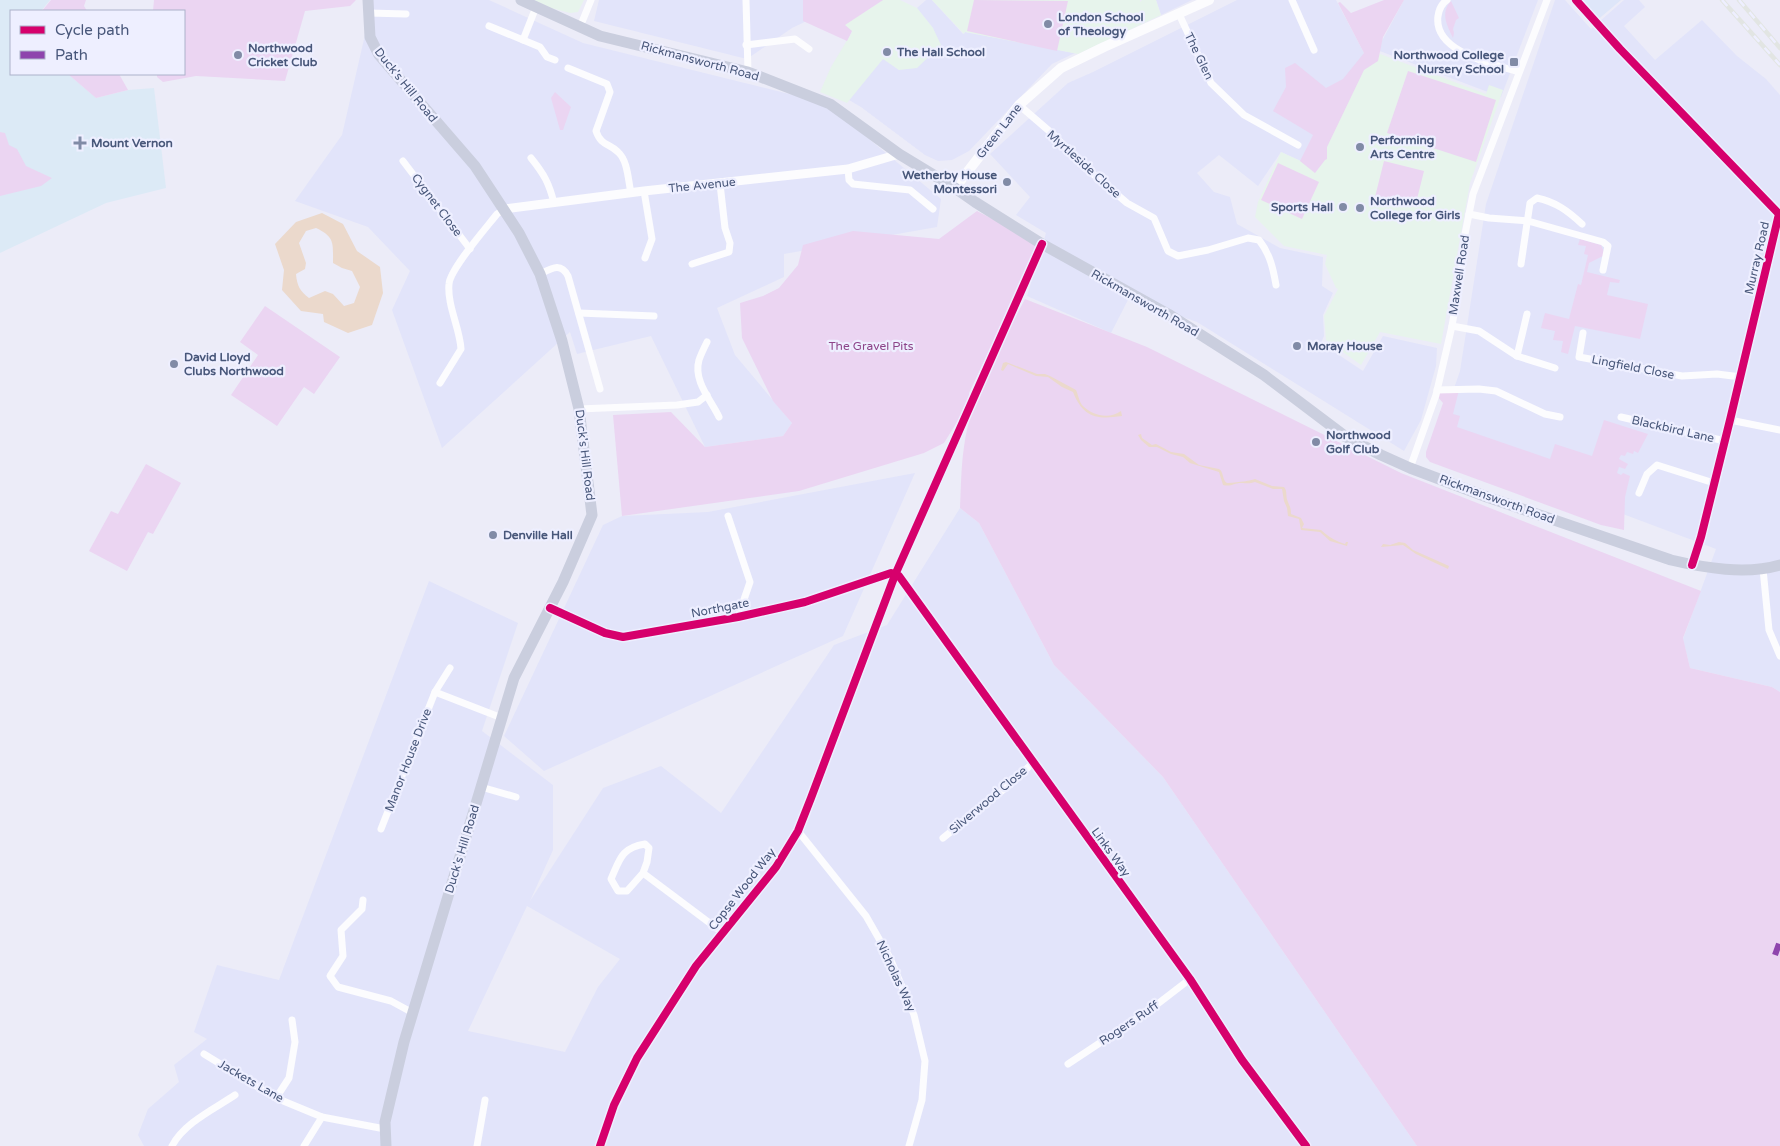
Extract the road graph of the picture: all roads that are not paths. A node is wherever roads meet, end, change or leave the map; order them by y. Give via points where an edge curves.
1 (368, 0) edge
2 (521, 0) edge
3 (591, 0) edge
4 (746, 0) edge
5 (1209, 0) edge
6 (1292, 0) edge
7 (1447, 0) edge
8 (1546, 0) edge
9 (1576, 0) edge
10 (536, 7) junction
11 (369, 14) junction
12 (406, 14) dead end
13 (1179, 14) junction
14 (489, 26) dead end
15 (580, 27) junction
16 (523, 40) junction
17 (746, 45) junction
18 (809, 49) dead end
19 (1314, 50) dead end
20 (555, 60) dead end
21 (568, 68) dead end
22 (748, 72) junction
23 (1519, 72) junction
24 (1019, 105) junction
25 (1298, 145) dead end
26 (899, 154) junction
27 (531, 158) dead end
28 (403, 161) dead end
29 (848, 169) junction
30 (720, 184) junction
31 (955, 188) junction
32 (644, 191) junction
33 (631, 193) junction
34 (554, 203) junction
35 (504, 209) junction
36 (934, 209) dead end
37 (1469, 214) junction
38 (1528, 221) junction
39 (1582, 224) dead end
40 (1776, 237) edge
41 (1042, 244) junction
42 (470, 249) junction
43 (645, 258) dead end
44 (692, 264) dead end
45 (1520, 264) dead end
46 (1602, 270) dead end
47 (540, 274) junction
48 (1276, 285) dead end
49 (579, 313) junction
50 (1527, 314) dead end
51 (654, 316) dead end
52 (1452, 326) junction
53 (1583, 333) dead end
54 (707, 342) dead end
55 (1516, 356) junction
56 (1555, 368) dead end
57 (1741, 377) junction
58 (440, 383) dead end
59 (600, 389) dead end
60 (1437, 390) junction
61 (707, 395) junction
62 (580, 409) junction
63 (719, 417) dead end
64 (1560, 417) dead end
65 (1621, 417) dead end
66 (1730, 420) junction
67 (1780, 430) edge
68 (1725, 441) junction
69 (1410, 468) junction
70 (1714, 483) junction
71 (1639, 493) dead end
72 (728, 516) dead end
73 (1692, 565) junction
74 (1780, 565) edge
75 (1763, 570) junction
76 (895, 574) junction
77 (550, 608) junction
78 (738, 617) junction
79 (1780, 656) edge
80 (450, 668) dead end
81 (435, 692) junction
82 (502, 718) junction
83 (1033, 763) junction
84 (481, 787) junction
85 (516, 797) dead end
86 (381, 829) dead end
87 (798, 830) junction
88 (942, 838) dead end
89 (643, 873) junction
90 (363, 900) dead end
91 (723, 933) junction
92 (1190, 979) junction
93 (413, 1012) junction
94 (292, 1020) dead end
95 (204, 1054) dead end
96 (1068, 1064) dead end
97 (235, 1094) dead end
98 (276, 1098) junction
99 (485, 1100) dead end
100 (322, 1117) junction
101 (385, 1129) junction
102 (172, 1146) edge
103 (304, 1146) edge
104 (386, 1146) edge
105 (477, 1146) edge
106 (600, 1146) edge
107 (910, 1146) edge
108 (1306, 1146) edge

1 - 11 main road, Duck's Hill Road
2 - 10 main road, Rickmansworth Road
3 - 15 street
4 - 17 street
5 - 13 main road, Green Lane
6 - 19 street
7 - 23 street via 1438,11 1437,21 1443,39 1451,46
8 - 23 street, Maxwell Road
9 - 40 street, Murray Road via 1779,214
10 - 15 main road, Rickmansworth Road
10 - 16 street
11 - 12 street
11 - 35 main road, Duck's Hill Road via 370,37 379,55 475,166
13 - 24 main road, Green Lane via 1061,68
13 - 25 street, The Glen via 1211,82 1244,114
14 - 16 street
15 - 22 main road, Rickmansworth Road via 600,36
16 - 20 street via 540,47 547,57
17 - 18 street via 795,38
17 - 22 street
21 - 33 street via 610,88 596,131 604,144 619,152
22 - 26 main road, Rickmansworth Road via 830,104
23 - 37 street, Maxwell Road via 1475,188
24 - 31 main road, Green Lane
24 - 48 street, Myrtleside Close via 1127,203 1154,218 1168,251 1178,256 1248,238 1259,240 1273,265
26 - 29 street, The Avenue
26 - 31 main road, Rickmansworth Road
27 - 34 street via 544,174
28 - 42 street, Cygnet Close
29 - 30 street, The Avenue
29 - 36 street via 848,180 853,184 910,190
30 - 32 street, The Avenue
30 - 44 street via 729,252
31 - 41 main road, Rickmansworth Road
32 - 33 street, The Avenue
32 - 43 street via 652,239
33 - 34 street, The Avenue
34 - 35 street, The Avenue
35 - 42 street, Cygnet Close
35 - 47 main road, Duck's Hill Road
37 - 38 street
37 - 52 street, Maxwell Road
38 - 39 street via 1530,203 1537,198 1562,207
38 - 45 street
38 - 46 street via 1603,242 1608,246
40 - 57 street, Murray Road
41 - 69 main road, Rickmansworth Road via 1168,314 1264,375 1346,437
41 - 76 street, Copse Wood Way
42 - 58 street, Cygnet Close via 449,283 461,350
47 - 49 street via 560,266 565,270
47 - 62 main road, Duck's Hill Road
49 - 51 street
49 - 59 street
50 - 55 street
52 - 55 street via 1479,331
52 - 60 street, Maxwell Road
53 - 57 street, Lingfield Close via 1578,357 1682,376 1717,374
54 - 61 street via 698,362
55 - 56 street
57 - 66 street, Murray Road
60 - 64 street via 1496,391 1545,414
60 - 69 street, Maxwell Road
61 - 62 street via 698,402 677,405
61 - 63 street
62 - 77 main road, Duck's Hill Road via 592,515
65 - 68 street, Blackbird Lane
66 - 67 street
66 - 68 street, Murray Road
68 - 70 street, Murray Road
69 - 73 main road, Rickmansworth Road
70 - 71 street via 1656,466 1647,474
70 - 73 street, Murray Road
72 - 78 street via 750,582
73 - 75 main road, Rickmansworth Road
74 - 75 main road, Rickmansworth Road
75 - 79 street via 1769,630
76 - 78 street, Northgate via 805,602
76 - 83 street, Links Way
76 - 87 street, Copse Wood Way
77 - 78 street, Northgate via 605,634 623,637
77 - 82 main road, Duck's Hill Road via 514,678
80 - 81 street, Manor House Drive
81 - 82 street
81 - 86 street, Manor House Drive
82 - 84 main road, Duck's Hill Road
83 - 88 street, Silverwood Close
83 - 92 street, Links Way
84 - 85 street
84 - 93 main road, Duck's Hill Road
87 - 91 street, Copse Wood Way via 776,867
87 - 107 street, Nicholas Way via 866,916 890,958 914,1015 925,1061 922,1100
89 - 89 street via 649,848 645,844 624,852 611,879 618,891 627,891
89 - 91 street
90 - 93 street via 362,909 341,930 343,956 330,976 338,987 391,1001
91 - 106 street, Copse Wood Way via 696,966 637,1058 614,1105
92 - 96 street, Rogers Ruff
92 - 108 street, Links Way via 1242,1060
93 - 101 main road, Duck's Hill Road
94 - 98 street via 295,1042 289,1078
95 - 98 street, Jackets Lane
97 - 102 street via 192,1123
98 - 100 street, Jackets Lane
99 - 105 street
100 - 101 street, Jackets Lane
100 - 103 street
101 - 104 main road, Duck's Hill Road

